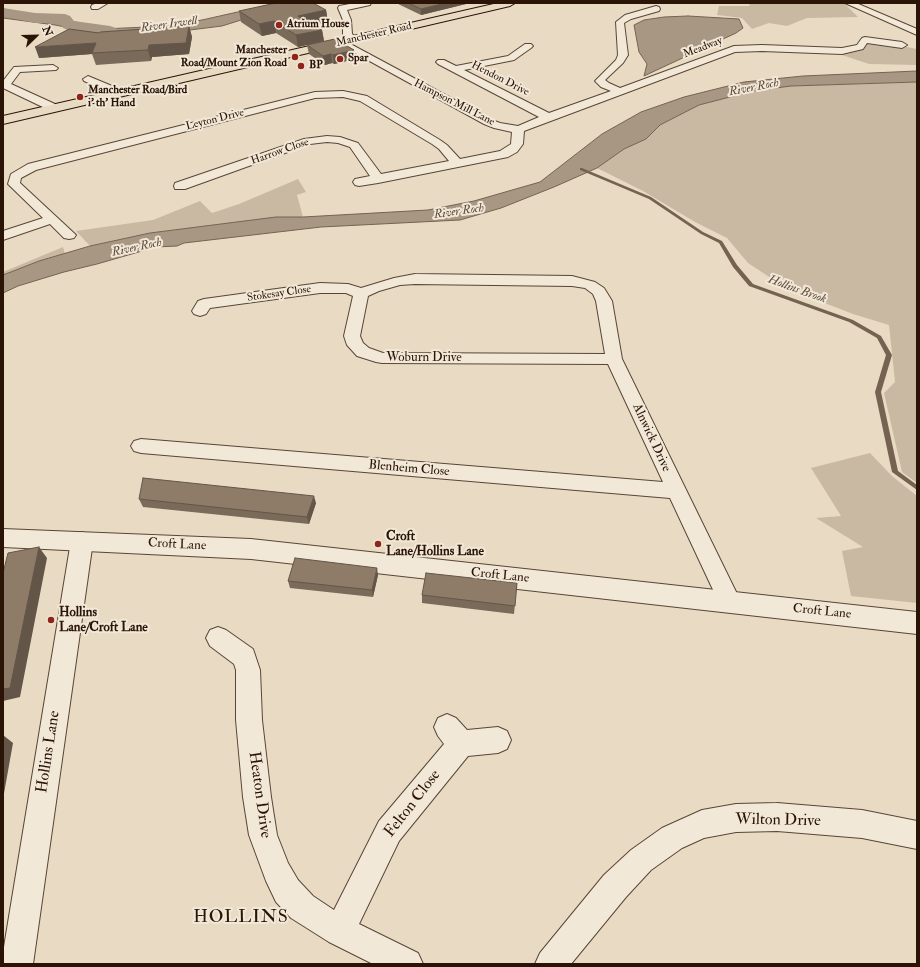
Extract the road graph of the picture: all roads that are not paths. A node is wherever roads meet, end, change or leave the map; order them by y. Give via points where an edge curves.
1 (104, 3) edge
2 (367, 3) edge
3 (510, 3) edge
4 (849, 3) edge
5 (95, 7) dead end
6 (656, 9) dead end
7 (917, 32) edge
8 (353, 39) junction
9 (340, 42) junction
10 (902, 44) dead end
11 (528, 46) dead end
12 (441, 62) dead end
13 (53, 68) dead end
14 (455, 69) junction
15 (88, 79) dead end
16 (619, 91) junction
17 (120, 93) junction
18 (53, 108) junction
19 (548, 117) junction
20 (3, 120) edge
21 (518, 129) junction
22 (457, 163) junction
23 (378, 179) junction
24 (360, 182) dead end
25 (189, 186) dead end
26 (52, 218) junction
27 (69, 235) dead end
28 (3, 236) edge
29 (361, 294) junction
30 (200, 310) dead end
31 (614, 359) junction
32 (141, 446) dead end
33 (676, 492) junction
34 (3, 538) edge
35 (82, 541) junction
36 (730, 602) junction
37 (917, 623) edge
38 (218, 638) dead end
39 (498, 740) dead end
40 (917, 835) edge
41 (340, 931) junction
42 (16, 964) edge
43 (407, 964) edge
44 (551, 964) edge

1 - 5 street
2 - 8 street via 342,8 347,20 348,35
3 - 8 highway, Manchester Road
4 - 7 street
6 - 16 street via 620,22 623,55 600,81
8 - 9 highway, Manchester Road
9 - 17 highway, Manchester Road
9 - 21 street, Hampson Mill Lane via 488,122
10 - 16 street, Meadway via 865,40 860,47 842,51 734,49
11 - 14 street via 510,58
12 - 14 street, Hendon Drive
13 - 18 street via 17,69 5,85
14 - 19 street, Hendon Drive
15 - 17 street
16 - 19 street, Meadway
17 - 18 highway, Manchester Road
18 - 20 highway, Manchester Road
19 - 21 street, Meadway
21 - 22 street via 517,144 509,152
22 - 23 street
22 - 26 street, Leyton Drive via 436,142 363,98 343,94 315,95 22,171 15,177 14,184
23 - 24 street
23 - 25 street, Harrow Close via 354,145 327,139 308,141
26 - 27 street, Leyton Drive
26 - 28 street
29 - 30 street, Stokesay Close via 348,289 320,288 204,304
29 - 31 street, Woburn Drive via 352,336 355,345 373,356
29 - 31 street, Alnwick Drive via 386,284 415,279 596,282 604,300
31 - 33 street, Alnwick Drive
32 - 33 street, Blenheim Close
33 - 36 street, Alnwick Drive
34 - 35 street, Croft Lane
35 - 36 street, Croft Lane via 251,549
35 - 42 street, Hollins Lane
36 - 37 street, Croft Lane
38 - 41 street, Heaton Drive via 244,657 248,670 257,798 263,835 276,871 302,907
39 - 41 street, Felton Close via 454,736 388,831
40 - 44 street, Wilton Drive via 862,824 777,818 736,818 702,824 672,838 641,860 615,886
41 - 43 street, Heaton Drive

